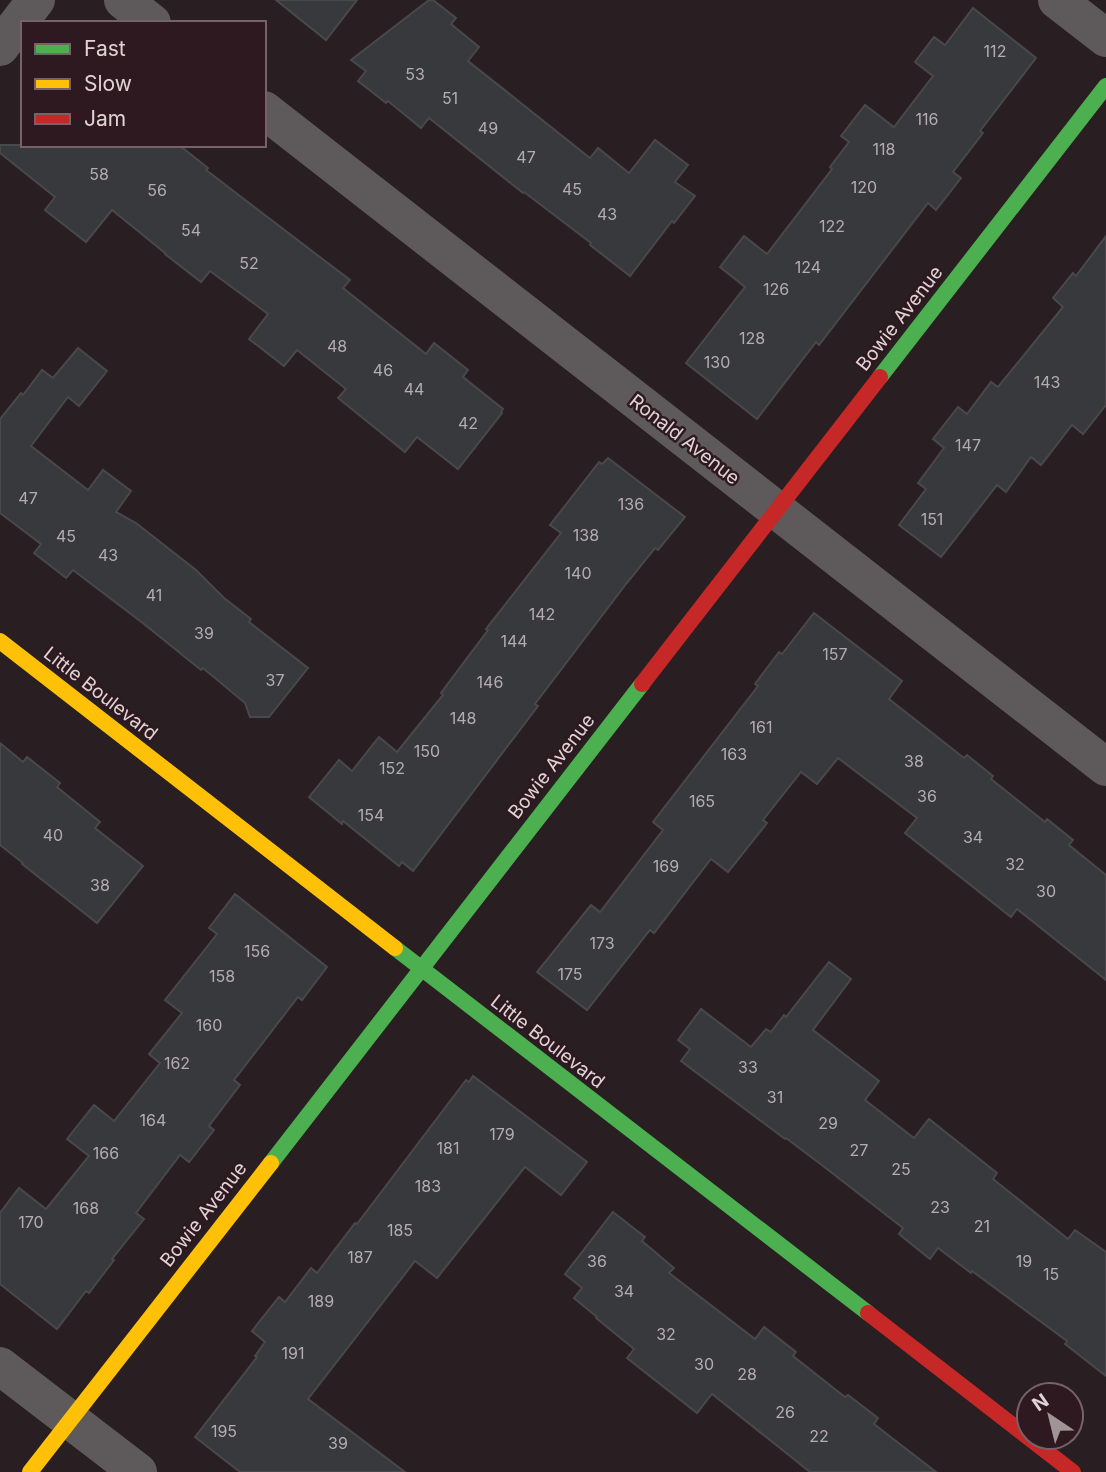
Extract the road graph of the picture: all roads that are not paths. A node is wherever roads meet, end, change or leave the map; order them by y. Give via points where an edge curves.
1 (36, 0) edge
2 (123, 0) edge
3 (1057, 0) edge
4 (149, 21) edge
5 (1106, 38) edge
6 (0, 47) edge
7 (1106, 86) edge
8 (266, 112) edge
9 (776, 510) junction
10 (0, 641) edge
11 (1106, 767) edge
12 (422, 969) junction
13 (0, 1366) edge
14 (69, 1420) junction
15 (30, 1472) edge
16 (138, 1472) edge
17 (1073, 1472) edge

1 - 6 street
2 - 4 street
3 - 5 street
7 - 9 street, Bowie Avenue
8 - 9 street, Ronald Avenue
9 - 11 street, Ronald Avenue
9 - 12 street, Bowie Avenue
10 - 12 street, Little Boulevard
12 - 14 street, Bowie Avenue
12 - 17 street, Little Boulevard
13 - 14 street
14 - 15 street, Bowie Avenue
14 - 16 street

